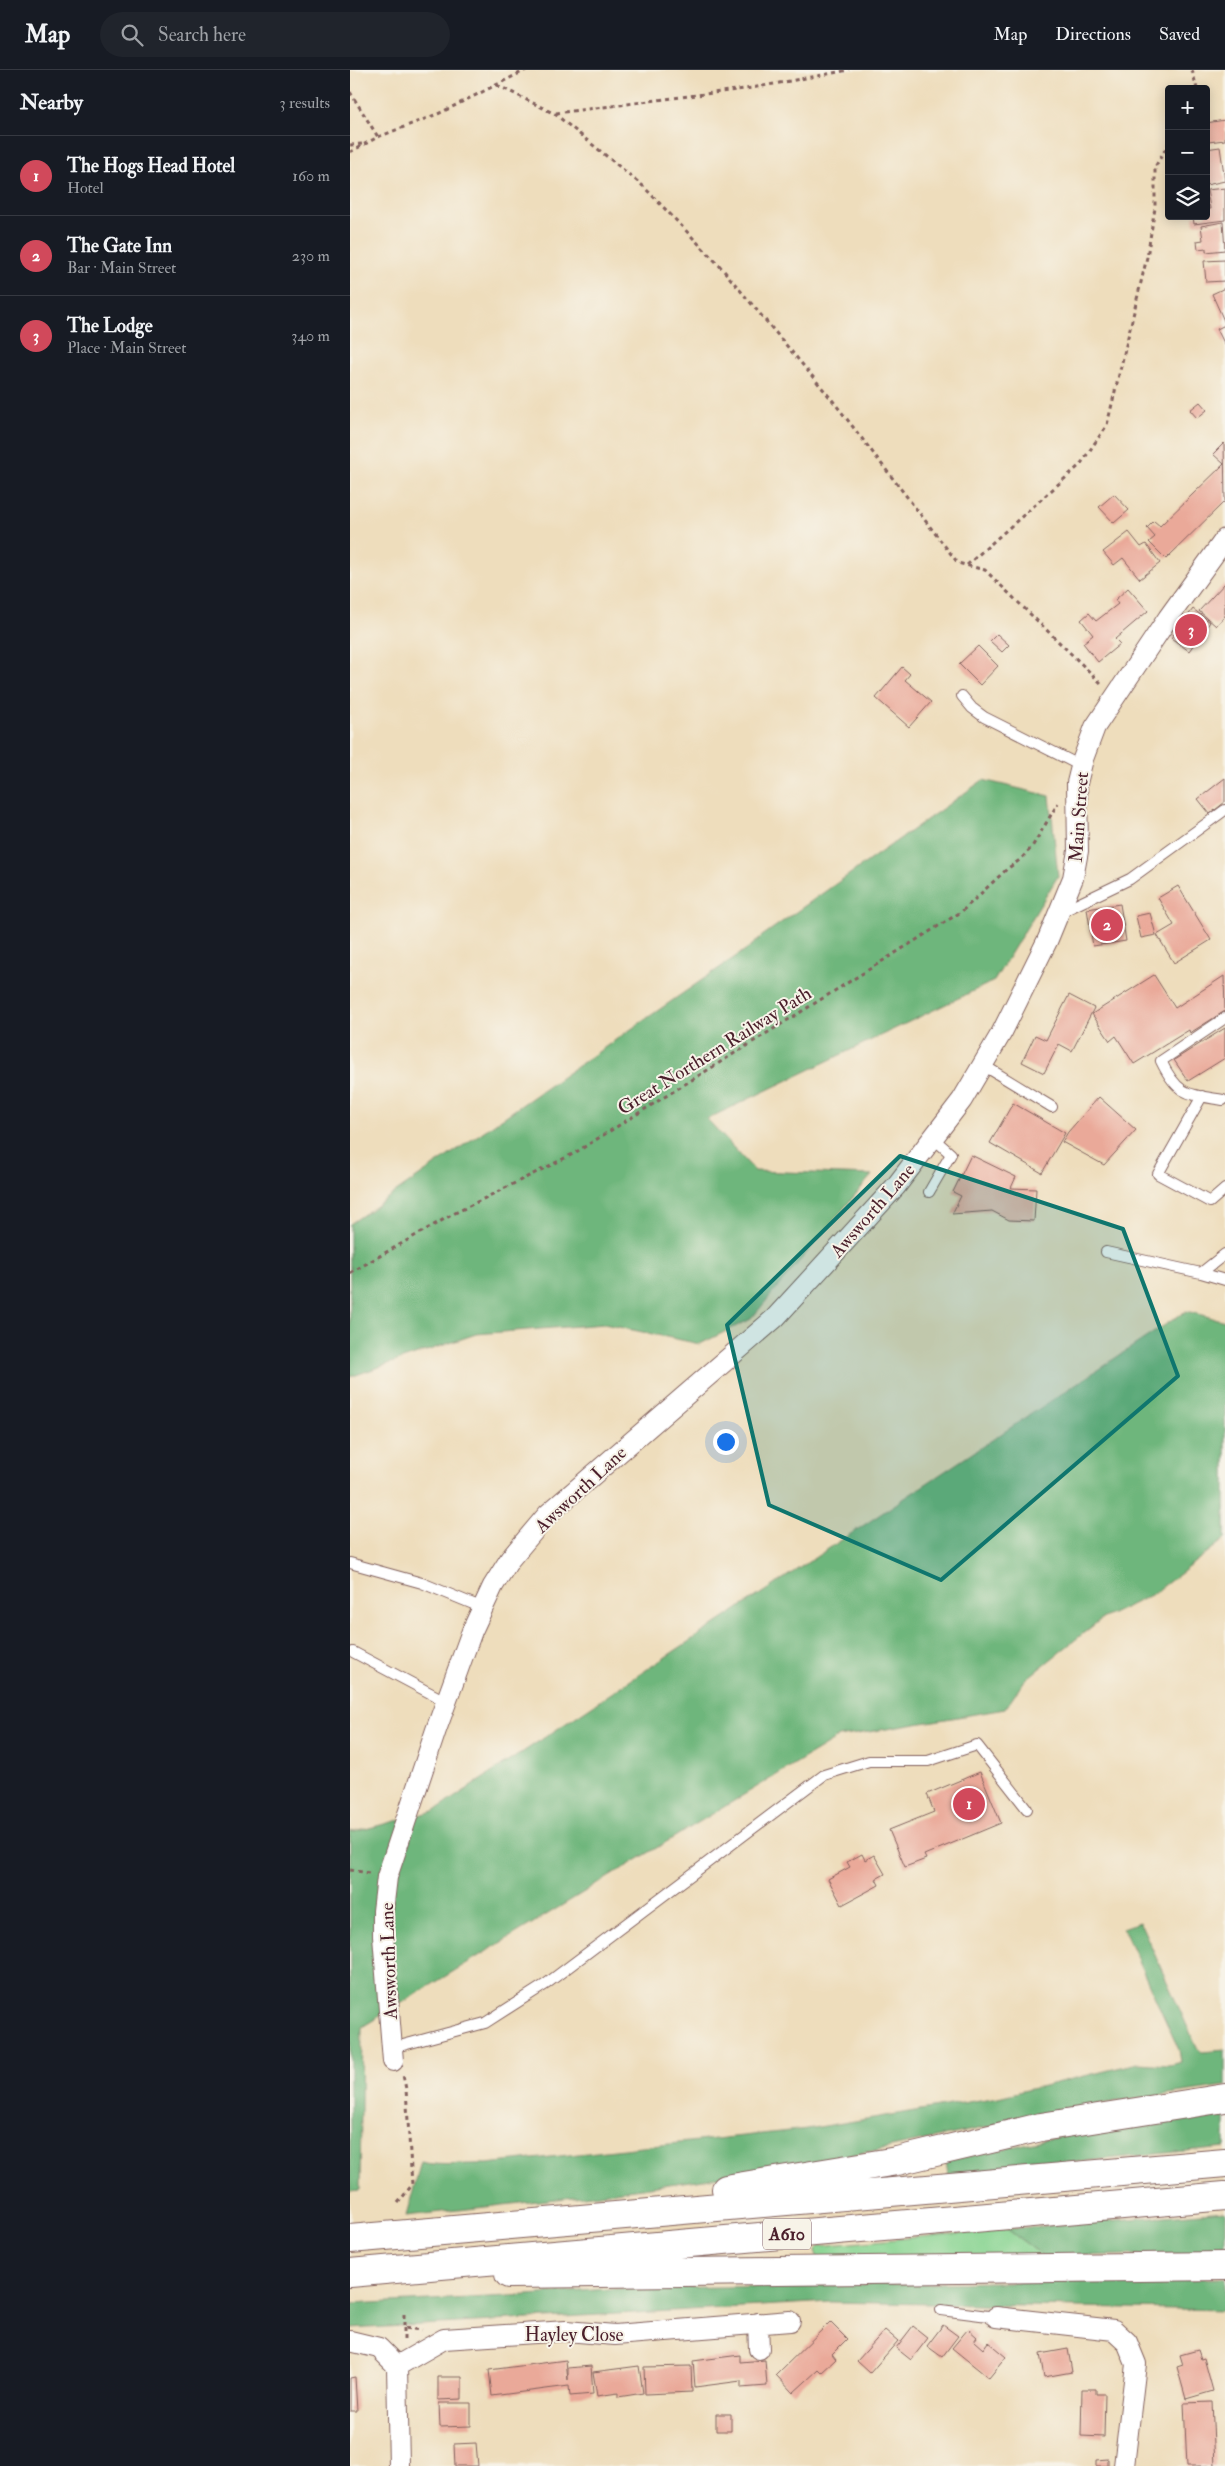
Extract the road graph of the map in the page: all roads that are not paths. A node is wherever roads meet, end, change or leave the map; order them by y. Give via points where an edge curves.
1 (1225, 539) edge
2 (962, 696) dead end
3 (1081, 766) junction
4 (1225, 810) edge
5 (1058, 914) junction
6 (1225, 1018) edge
7 (1002, 1032) joint
8 (983, 1065) junction
9 (1202, 1096) junction
10 (1224, 1101) edge
11 (1052, 1106) dead end
12 (933, 1138) junction
13 (1225, 1189) edge
14 (929, 1192) dead end
15 (1106, 1252) dead end
16 (1225, 1254) edge
17 (1201, 1273) junction
18 (1225, 1280) edge
19 (350, 1563) edge
20 (483, 1608) junction
21 (353, 1652) dead end
22 (446, 1702) junction
23 (1027, 1809) dead end
24 (392, 2054) joint
25 (1225, 2098) edge
26 (1222, 2164) edge
27 (1225, 2196) edge
28 (561, 2222) junction
29 (350, 2239) edge
30 (1225, 2266) edge
31 (350, 2273) edge
32 (941, 2310) dead end
33 (996, 2317) joint
34 (790, 2321) dead end
35 (758, 2323) junction
36 (350, 2342) edge
37 (759, 2349) dead end
38 (397, 2366) junction
39 (399, 2466) edge
40 (1124, 2466) edge

1 - 3 street, Main Street via 1095,727
2 - 3 lane via 984,717
3 - 5 street, Main Street via 1077,783 1078,851
4 - 5 lane via 1130,880
5 - 7 street, Main Street
6 - 9 lane via 1161,1061 1169,1077 1187,1094
7 - 8 street, Awsworth Lane
8 - 11 lane
8 - 12 street, Awsworth Lane
9 - 10 lane
9 - 13 lane via 1158,1174 1210,1202
12 - 14 lane via 951,1154
12 - 20 street, Awsworth Lane via 896,1186 775,1318 548,1514 510,1559
15 - 17 lane
16 - 17 lane
17 - 18 lane
19 - 20 lane via 422,1583
20 - 22 street, Awsworth Lane
21 - 22 lane
22 - 24 street, Awsworth Lane via 387,1877 383,1936
23 - 24 lane via 977,1745 928,1761 869,1761 824,1775 546,1984 485,2023
25 - 28 highway via 1040,2127 897,2161 753,2186 679,2194
26 - 28 highway, A610
27 - 31 highway, A610
28 - 29 highway, A610
30 - 31 highway via 637,2274
32 - 33 lane
33 - 40 street via 1114,2330 1127,2342 1136,2364
34 - 35 street, Hayley Close
35 - 37 street
35 - 38 street, Hayley Close via 615,2335 566,2331 444,2339
36 - 38 street via 378,2348
38 - 39 street

